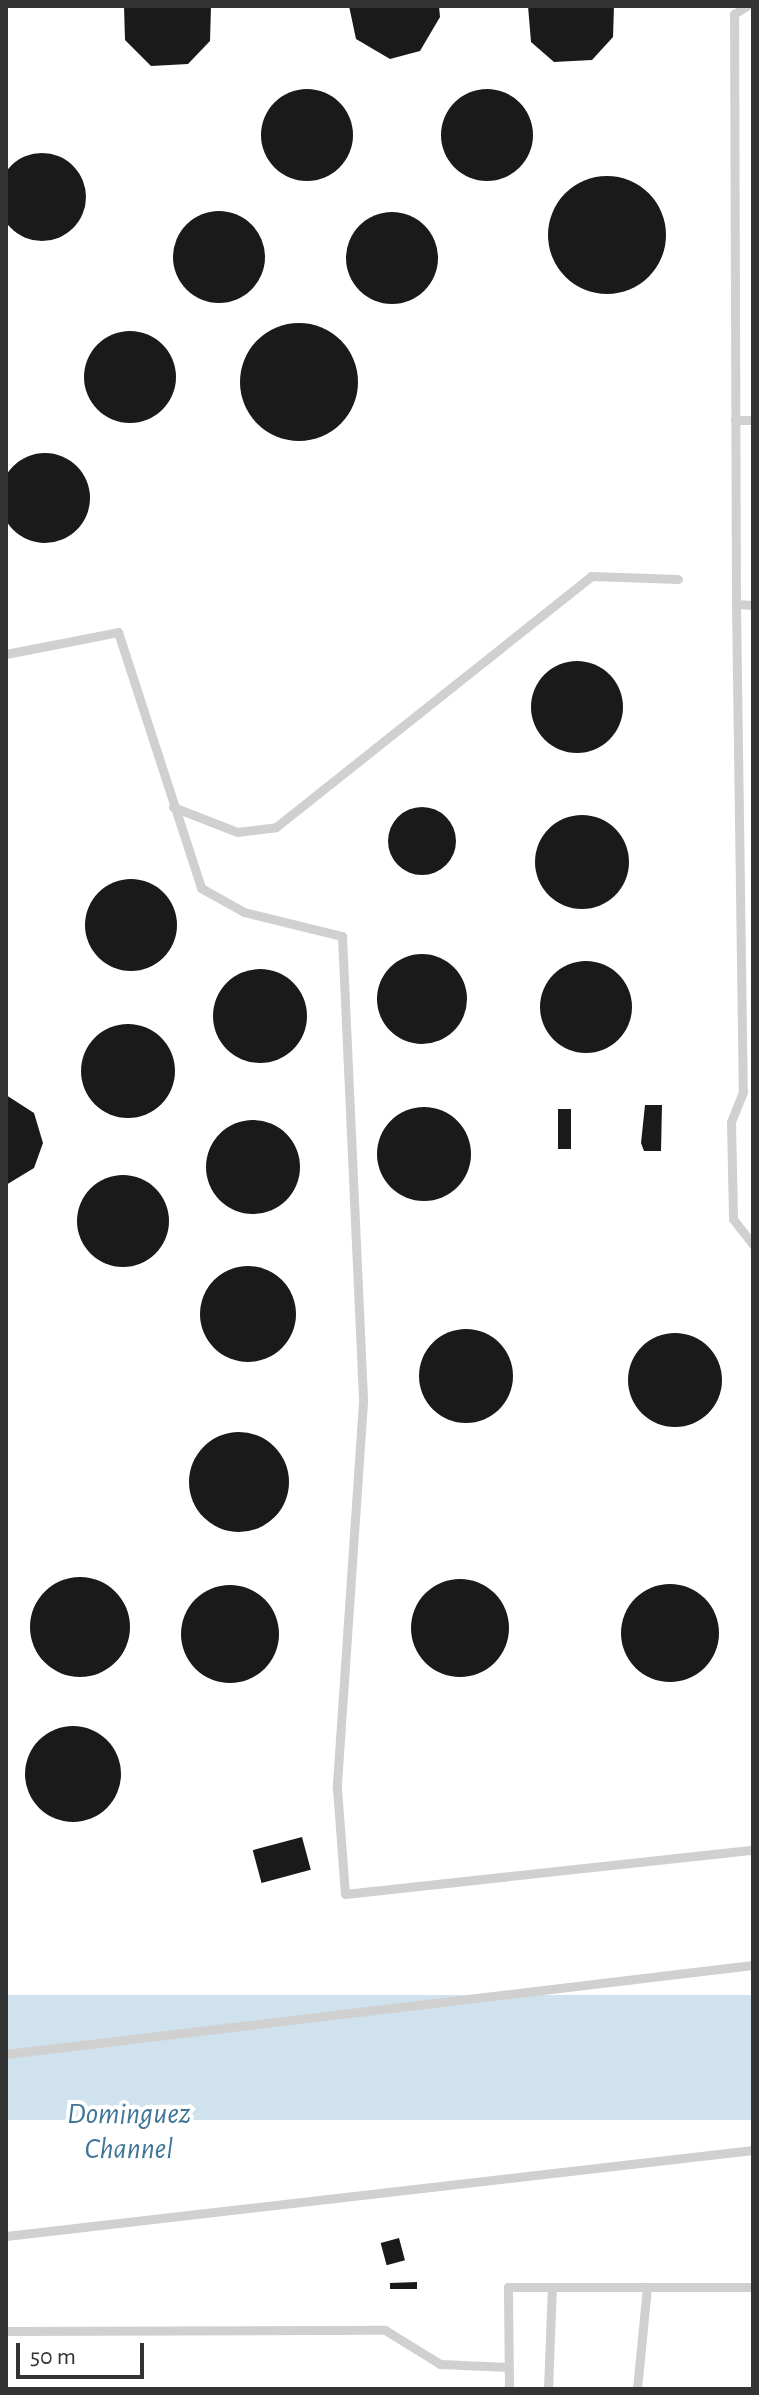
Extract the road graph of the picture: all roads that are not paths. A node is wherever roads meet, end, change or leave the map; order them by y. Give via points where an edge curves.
1 (747, 6) edge
2 (735, 420) junction
3 (753, 420) edge
4 (678, 579) dead end
5 (736, 604) junction
6 (753, 605) edge
7 (6, 654) edge
8 (173, 807) junction
9 (753, 1245) edge
10 (753, 1850) edge
11 (753, 1965) edge
12 (6, 2054) edge
13 (753, 2150) edge
14 (6, 2236) edge
15 (552, 2287) junction
16 (647, 2287) junction
17 (753, 2287) edge
18 (6, 2331) edge
19 (509, 2367) junction
20 (509, 2389) edge
21 (548, 2389) edge
22 (637, 2389) edge

1 - 2 lane via 734,14
2 - 3 lane
2 - 5 lane
4 - 8 lane via 591,576 276,827 237,832
5 - 6 lane
5 - 9 lane via 743,1092 731,1122 732,1205 733,1219
7 - 8 lane via 118,632
8 - 10 lane via 201,888 244,912 342,936 363,1402 337,1788 345,1894
11 - 12 lane
13 - 14 lane
15 - 16 lane
15 - 19 lane via 508,2287
15 - 21 lane
16 - 17 lane
16 - 22 lane
18 - 19 lane via 385,2330 440,2364
19 - 20 lane

